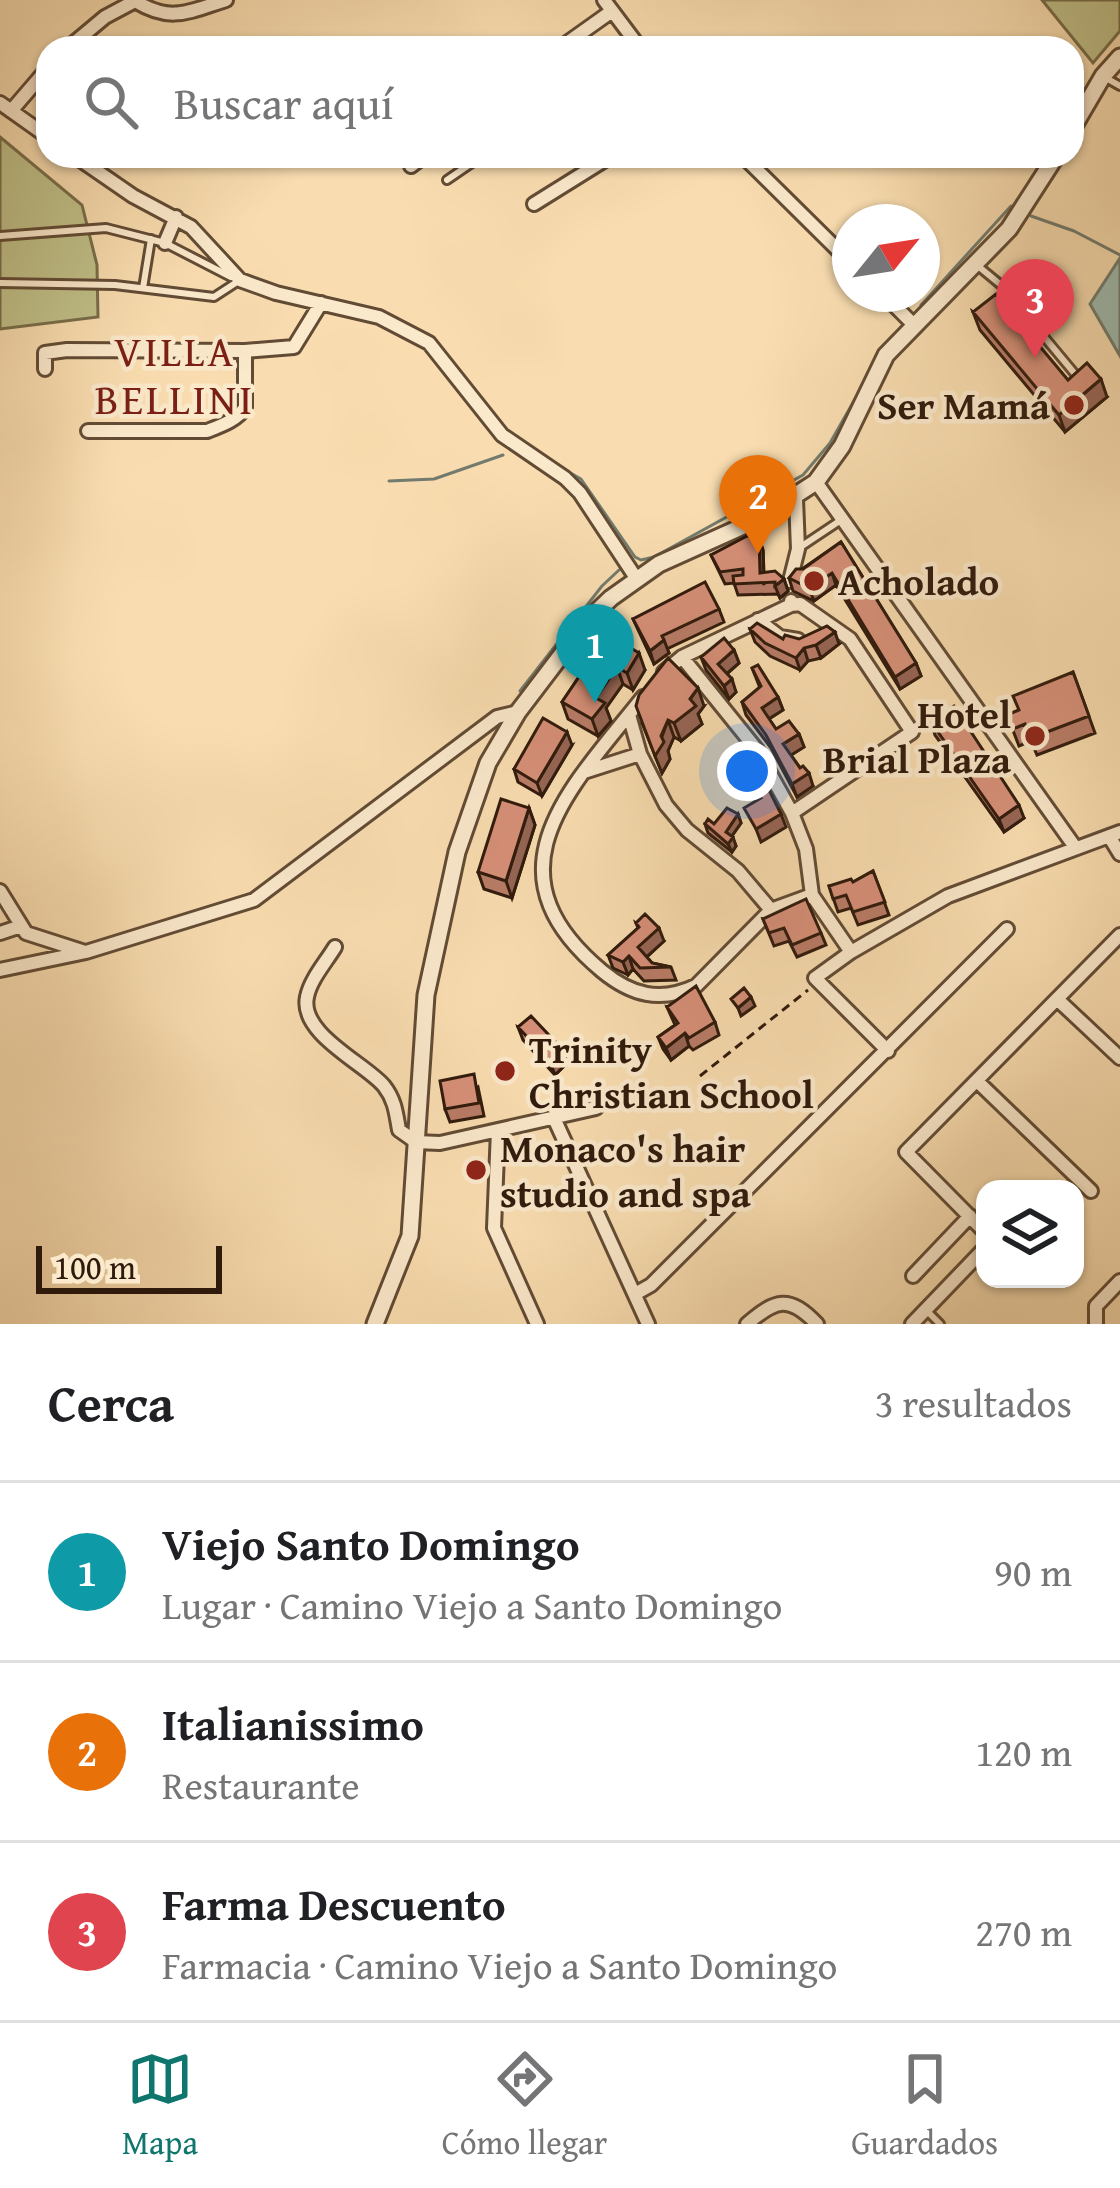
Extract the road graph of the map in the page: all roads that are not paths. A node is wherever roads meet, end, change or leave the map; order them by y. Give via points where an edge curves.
1 (226, 0) edge
2 (608, 5) edge
3 (82, 36) edge
4 (573, 36) edge
5 (629, 36) edge
6 (1120, 57) edge
7 (1103, 76) junction
8 (36, 79) edge
9 (1120, 86) edge
10 (5, 107) edge
11 (1084, 108) edge
12 (36, 129) edge
13 (92, 168) edge
14 (465, 168) edge
15 (592, 168) edge
16 (754, 168) edge
17 (1049, 168) edge
18 (447, 181) dead end
19 (534, 204) dead end
20 (176, 217) junction
21 (0, 236) edge
22 (158, 241) junction
23 (832, 244) edge
24 (976, 264) junction
25 (240, 280) junction
26 (0, 283) edge
27 (143, 289) junction
28 (321, 303) junction
29 (901, 312) edge
30 (915, 326) junction
31 (245, 352) junction
32 (45, 369) dead end
33 (1075, 374) edge
34 (88, 431) dead end
35 (816, 482) junction
36 (796, 499) junction
37 (841, 520) junction
38 (798, 549) junction
39 (636, 578) junction
40 (790, 581) edge
41 (758, 620) junction
42 (823, 621) junction
43 (682, 657) junction
44 (518, 712) junction
45 (629, 715) junction
46 (640, 754) junction
47 (580, 773) junction
48 (792, 813) junction
49 (1115, 834) edge
50 (1076, 847) junction
51 (1120, 854) edge
52 (0, 891) edge
53 (812, 895) junction
54 (771, 910) junction
55 (21, 926) junction
56 (1007, 929) dead end
57 (0, 933) edge
58 (1120, 935) edge
59 (335, 947) dead end
60 (86, 952) junction
61 (851, 952) junction
62 (0, 970) edge
63 (1057, 999) junction
64 (888, 1051) junction
65 (1120, 1058) edge
66 (977, 1081) junction
67 (596, 1108) dead end
68 (554, 1118) junction
69 (498, 1130) junction
70 (416, 1142) junction
71 (1091, 1191) dead end
72 (970, 1216) junction
73 (976, 1222) edge
74 (976, 1257) edge
75 (913, 1276) dead end
76 (1120, 1281) edge
77 (634, 1294) junction
78 (926, 1310) junction
79 (375, 1324) edge
80 (537, 1324) edge
81 (648, 1324) edge
82 (747, 1324) edge
83 (817, 1324) edge
84 (913, 1324) edge
85 (940, 1324) edge
86 (1096, 1324) edge

1 - 3 street via 159,15 135,2
2 - 4 street
2 - 5 street
6 - 7 street
7 - 9 lane
7 - 11 street
8 - 10 street
10 - 12 street
13 - 20 street
14 - 18 lane
15 - 19 street
16 - 23 street
17 - 24 street
20 - 22 street
20 - 25 street
21 - 22 lane via 106,228
22 - 25 lane
22 - 27 lane
24 - 30 street
24 - 33 lane
25 - 27 lane via 214,297
25 - 28 street
26 - 27 lane
28 - 31 street via 294,347
28 - 39 street via 379,316 429,344 502,435 580,493
29 - 30 street
30 - 35 street via 886,356
31 - 32 street via 67,350 45,352
31 - 34 street via 245,407 220,426
35 - 36 street
35 - 37 street
36 - 38 street
36 - 39 street
37 - 38 lane
37 - 50 street
38 - 40 street
39 - 44 street via 587,620
41 - 42 street via 791,603
41 - 42 street via 799,640 813,637
41 - 43 street
42 - 48 street via 850,640 912,732
43 - 45 street
43 - 48 street via 757,750
44 - 60 street via 496,716 254,900
44 - 70 street via 488,763 457,852 426,995
45 - 46 street
45 - 47 street
46 - 47 street
46 - 54 street via 666,805
47 - 54 street via 546,842 541,873 562,932 626,990 680,994 696,986
48 - 53 street
49 - 50 street
49 - 51 street
50 - 61 street via 948,896
52 - 55 street
53 - 54 street
53 - 61 street
55 - 57 street
55 - 60 street via 32,937
56 - 64 street
58 - 63 street
59 - 70 street via 306,1009 336,1051 381,1082 399,1130
60 - 62 street
61 - 64 street via 815,978
63 - 65 street
63 - 66 street
64 - 77 street
66 - 71 street
66 - 72 street via 906,1152
67 - 68 street
68 - 69 street
68 - 77 street
69 - 70 street
69 - 80 street via 494,1228
70 - 79 street via 410,1236
72 - 73 street
72 - 75 street
74 - 78 street
76 - 86 street via 1096,1306
77 - 81 street
78 - 84 street
78 - 85 lane
82 - 83 street via 767,1306 787,1303

